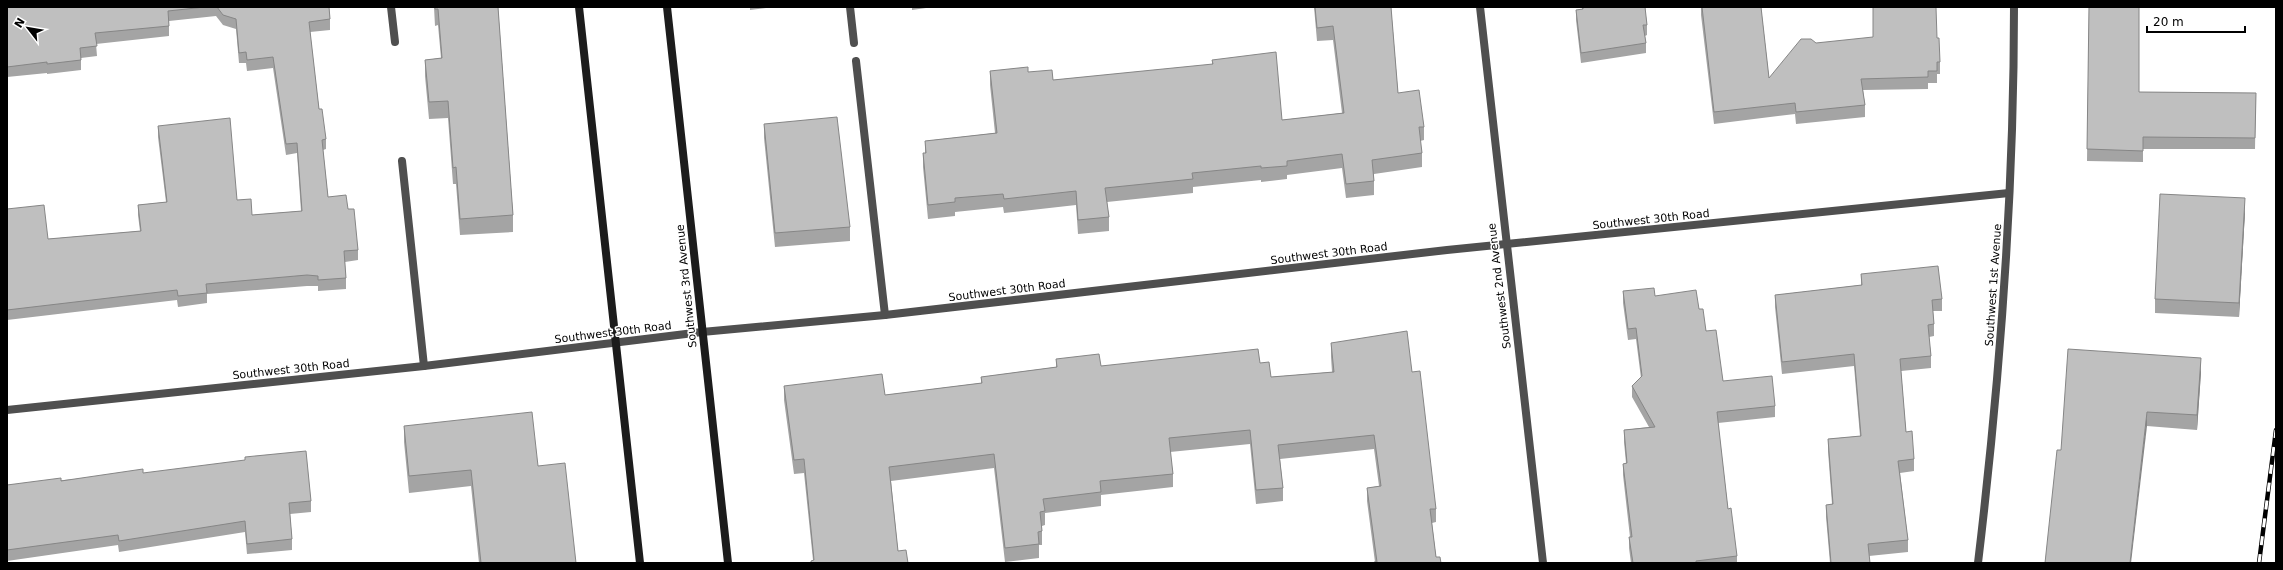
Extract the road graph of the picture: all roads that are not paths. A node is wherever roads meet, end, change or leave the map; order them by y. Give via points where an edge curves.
1 (391, 7) edge
2 (579, 7) edge
3 (667, 7) edge
4 (850, 7) edge
5 (1480, 7) edge
6 (2014, 7) edge
7 (395, 42) dead end
8 (854, 43) dead end
9 (856, 61) dead end
10 (402, 161) dead end
11 (2009, 194) junction
12 (1505, 245) junction
13 (885, 315) junction
14 (702, 332) junction
15 (616, 343) junction
16 (424, 366) junction
17 (7, 410) edge
18 (640, 563) edge
19 (728, 563) edge
20 (1543, 563) edge
21 (1978, 563) edge

1 - 7 street
2 - 15 main road
3 - 14 main road, Southwest 3rd Avenue
4 - 8 street
5 - 12 street, Southwest 2nd Avenue
6 - 11 street, Southwest 1st Avenue via 2014,88
9 - 13 street
10 - 16 street
11 - 12 street, Southwest 30th Road
11 - 21 street, Southwest 1st Avenue via 2003,308
12 - 13 street, Southwest 30th Road
12 - 20 street, Southwest 2nd Avenue
13 - 14 street, Southwest 30th Road
14 - 15 street, Southwest 30th Road
14 - 19 main road, Southwest 3rd Avenue
15 - 16 street, Southwest 30th Road
15 - 18 main road
16 - 17 street, Southwest 30th Road

